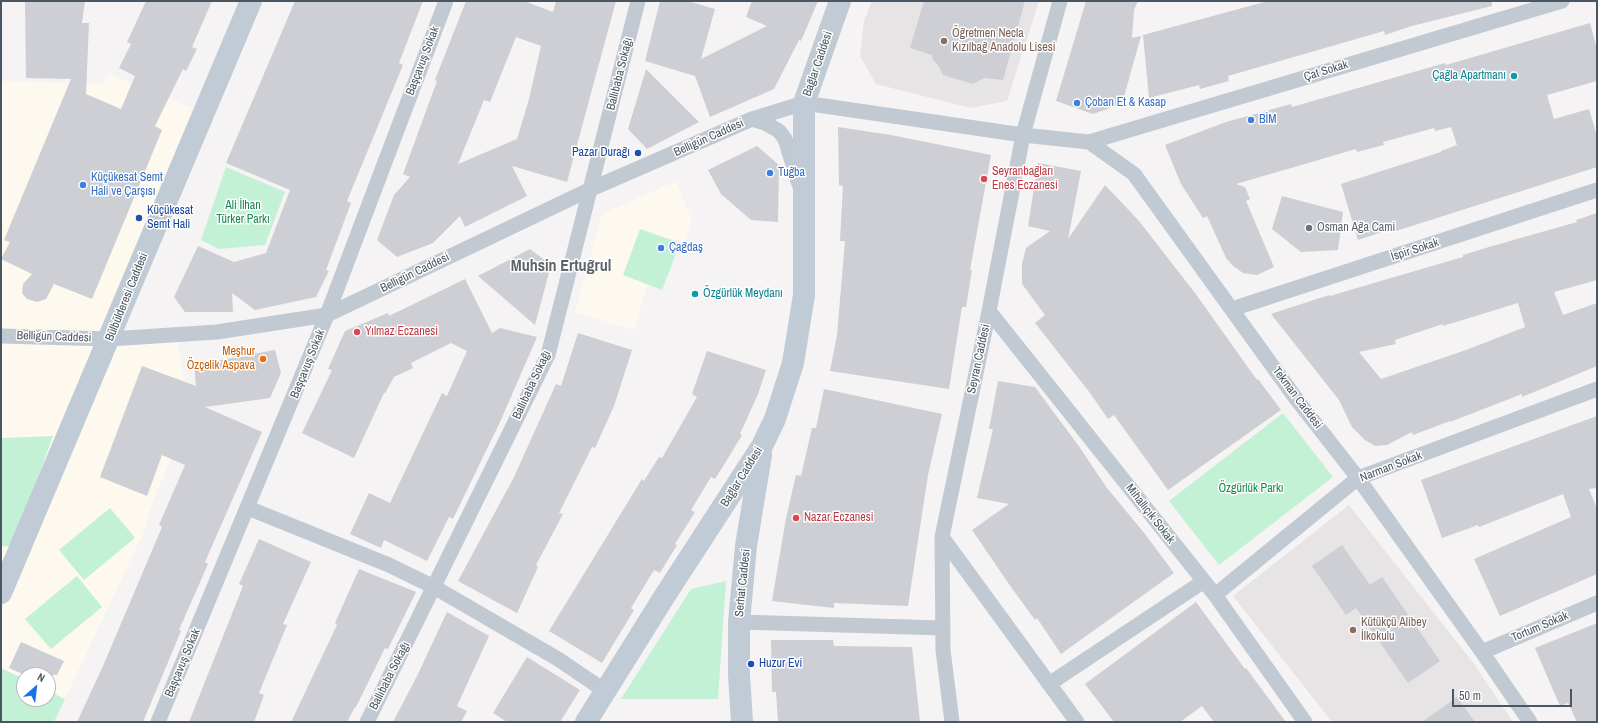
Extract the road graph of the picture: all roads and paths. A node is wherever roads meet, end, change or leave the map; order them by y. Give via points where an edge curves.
1 (251, 1) edge
2 (446, 1) edge
3 (638, 1) edge
4 (840, 1) edge
5 (1060, 1) edge
6 (1562, 1) edge
7 (804, 102) junction
8 (752, 119) junction
9 (1023, 135) junction
10 (1089, 142) junction
11 (590, 189) junction
12 (1597, 190) edge
13 (805, 200) junction
14 (1232, 309) junction
15 (989, 311) junction
16 (328, 315) junction
17 (1, 336) edge
18 (110, 339) junction
19 (1597, 389) edge
20 (762, 446) junction
21 (1358, 478) junction
22 (248, 508) junction
23 (942, 537) junction
24 (1204, 581) junction
25 (434, 587) junction
26 (1, 593) edge
27 (1214, 595) junction
28 (1597, 603) edge
29 (739, 622) junction
30 (943, 628) junction
31 (1482, 652) junction
32 (1049, 684) junction
33 (605, 691) junction
34 (158, 722) edge
35 (367, 722) edge
36 (586, 722) edge
37 (742, 722) edge
38 (952, 722) edge
39 (1077, 722) edge
40 (1305, 722) edge
41 (1530, 722) edge

1 - 18 main road, Bülbülderesi Caddesi
2 - 16 street, Başçavuş Sokak
3 - 11 street, Ballıbaba Sokağı
4 - 7 main road, Bağlar Caddesi
5 - 9 street, Seyran Caddesi
6 - 10 street, Çat Sokak
7 - 8 street, Belligün Caddesi
7 - 9 street, Tekman Caddesi
7 - 13 main road, Bağlar Caddesi
8 - 11 street, Belligün Caddesi
8 - 13 street, Bağlar Caddesi via 773,126 785,139
9 - 10 street, Tekman Caddesi
9 - 15 street, Seyran Caddesi
10 - 14 street, Tekman Caddesi via 1134,174
11 - 16 street, Belligün Caddesi
11 - 25 street, Ballıbaba Sokağı via 548,355
12 - 14 street, İspir Sokak
13 - 20 main road, Bağlar Caddesi via 804,295 799,333 783,395
14 - 21 street, Tekman Caddesi via 1297,400
15 - 23 street, Seyran Caddesi
15 - 24 street, Mihallıçık Sokak
16 - 18 street, Belligün Caddesi via 217,332
16 - 22 street, Başçavuş Sokak
17 - 18 street, Belligün Caddesi
18 - 26 main road, Bülbülderesi Caddesi
19 - 21 street, Narman Sokak
20 - 29 main road, Serhat Caddesi via 746,546
20 - 33 main road, Bağlar Caddesi
21 - 27 street, Narman Sokak
21 - 31 street, Tekman Caddesi
22 - 25 street via 389,565
22 - 34 street, Başçavuş Sokak
23 - 30 street, Seyran Caddesi
23 - 32 street
24 - 27 street, Mihallıçık Sokak
24 - 32 street
25 - 33 street via 558,659
25 - 35 street, Ballıbaba Sokağı
27 - 40 street, Mihallıçık Sokak
28 - 31 street, Tortum Sokak
29 - 30 street
29 - 37 main road, Serhat Caddesi
30 - 38 street, Seyran Caddesi via 943,650
31 - 41 street, Tekman Caddesi
32 - 39 street
33 - 36 main road, Bağlar Caddesi

